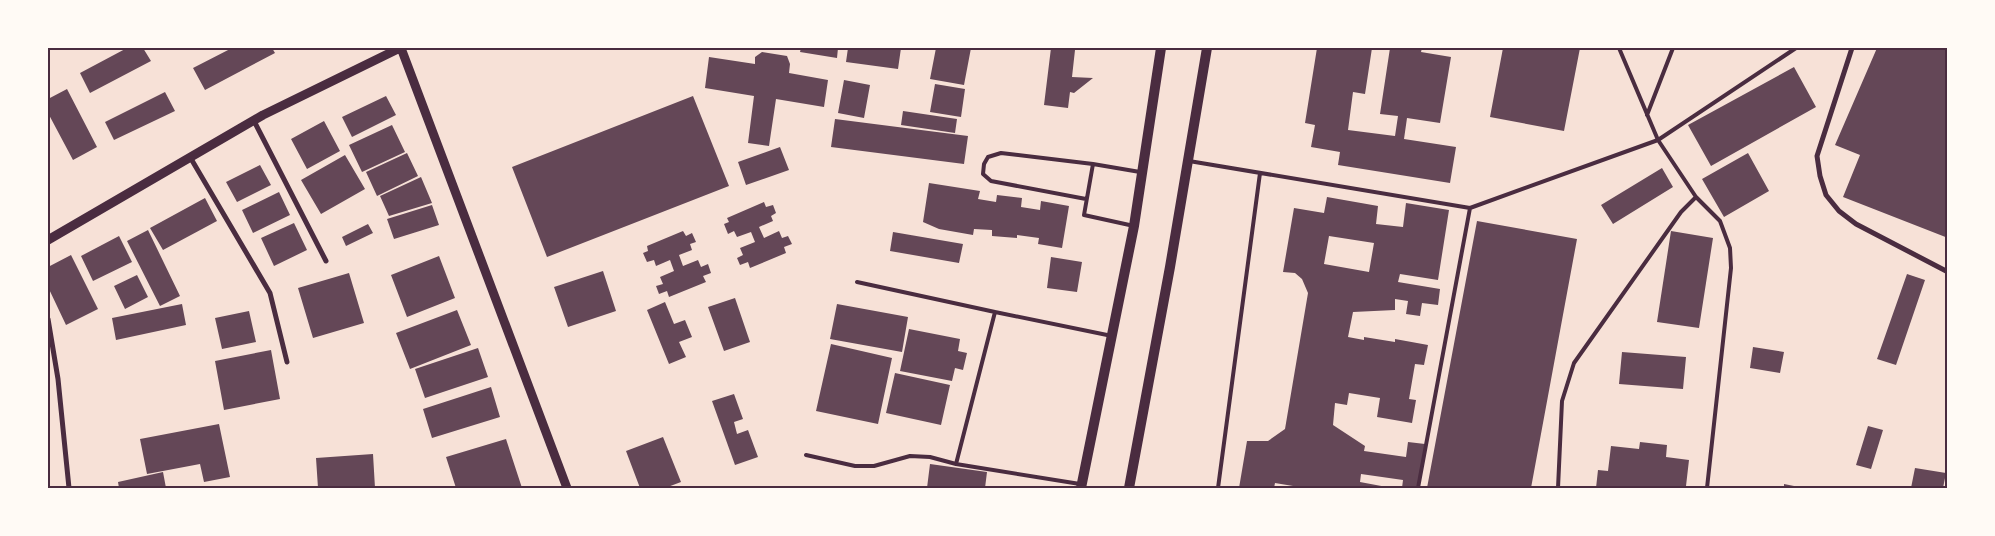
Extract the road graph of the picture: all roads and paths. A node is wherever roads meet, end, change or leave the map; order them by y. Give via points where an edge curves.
1 (401, 48) edge
2 (1161, 48) edge
3 (1207, 48) edge
4 (1619, 48) edge
5 (1673, 48) edge
6 (1796, 48) edge
7 (1852, 48) edge
8 (1647, 115) junction
9 (254, 121) junction
10 (1658, 140) junction
11 (190, 157) junction
12 (1187, 161) junction
13 (1093, 164) junction
14 (1142, 172) junction
15 (1260, 173) junction
16 (1696, 196) junction
17 (1086, 199) junction
18 (1470, 208) junction
19 (1134, 226) junction
20 (48, 240) edge
21 (326, 261) dead end
22 (1948, 272) edge
23 (857, 282) dead end
24 (995, 312) junction
25 (48, 319) edge
26 (1112, 336) junction
27 (287, 362) dead end
28 (806, 455) dead end
29 (956, 464) junction
30 (1082, 486) edge
31 (69, 488) edge
32 (567, 488) edge
33 (1129, 488) edge
34 (1218, 488) edge
35 (1418, 488) edge
36 (1558, 488) edge
37 (1707, 488) edge

1 - 9 street
1 - 32 street
2 - 14 main road
3 - 12 main road
4 - 8 lane
5 - 8 lane
6 - 10 lane
7 - 22 street via 1817,156 1826,195 1839,212 1856,224
8 - 10 lane
9 - 11 street
9 - 21 street
10 - 16 lane
10 - 18 lane
11 - 20 street
11 - 27 street via 270,293
12 - 15 lane
12 - 33 main road
13 - 14 lane
13 - 17 lane
13 - 17 lane via 1001,154 988,157 984,164 983,174 991,181
14 - 19 main road
15 - 18 lane
15 - 34 lane
16 - 36 lane via 1681,212 1574,363 1562,401
16 - 37 lane via 1720,221 1730,248 1731,268
17 - 19 lane via 1084,215
18 - 35 lane
19 - 26 main road
23 - 24 lane
24 - 26 lane
24 - 29 lane
25 - 31 street via 58,379
26 - 30 main road
28 - 29 lane via 856,466 874,466 910,456
29 - 30 lane

